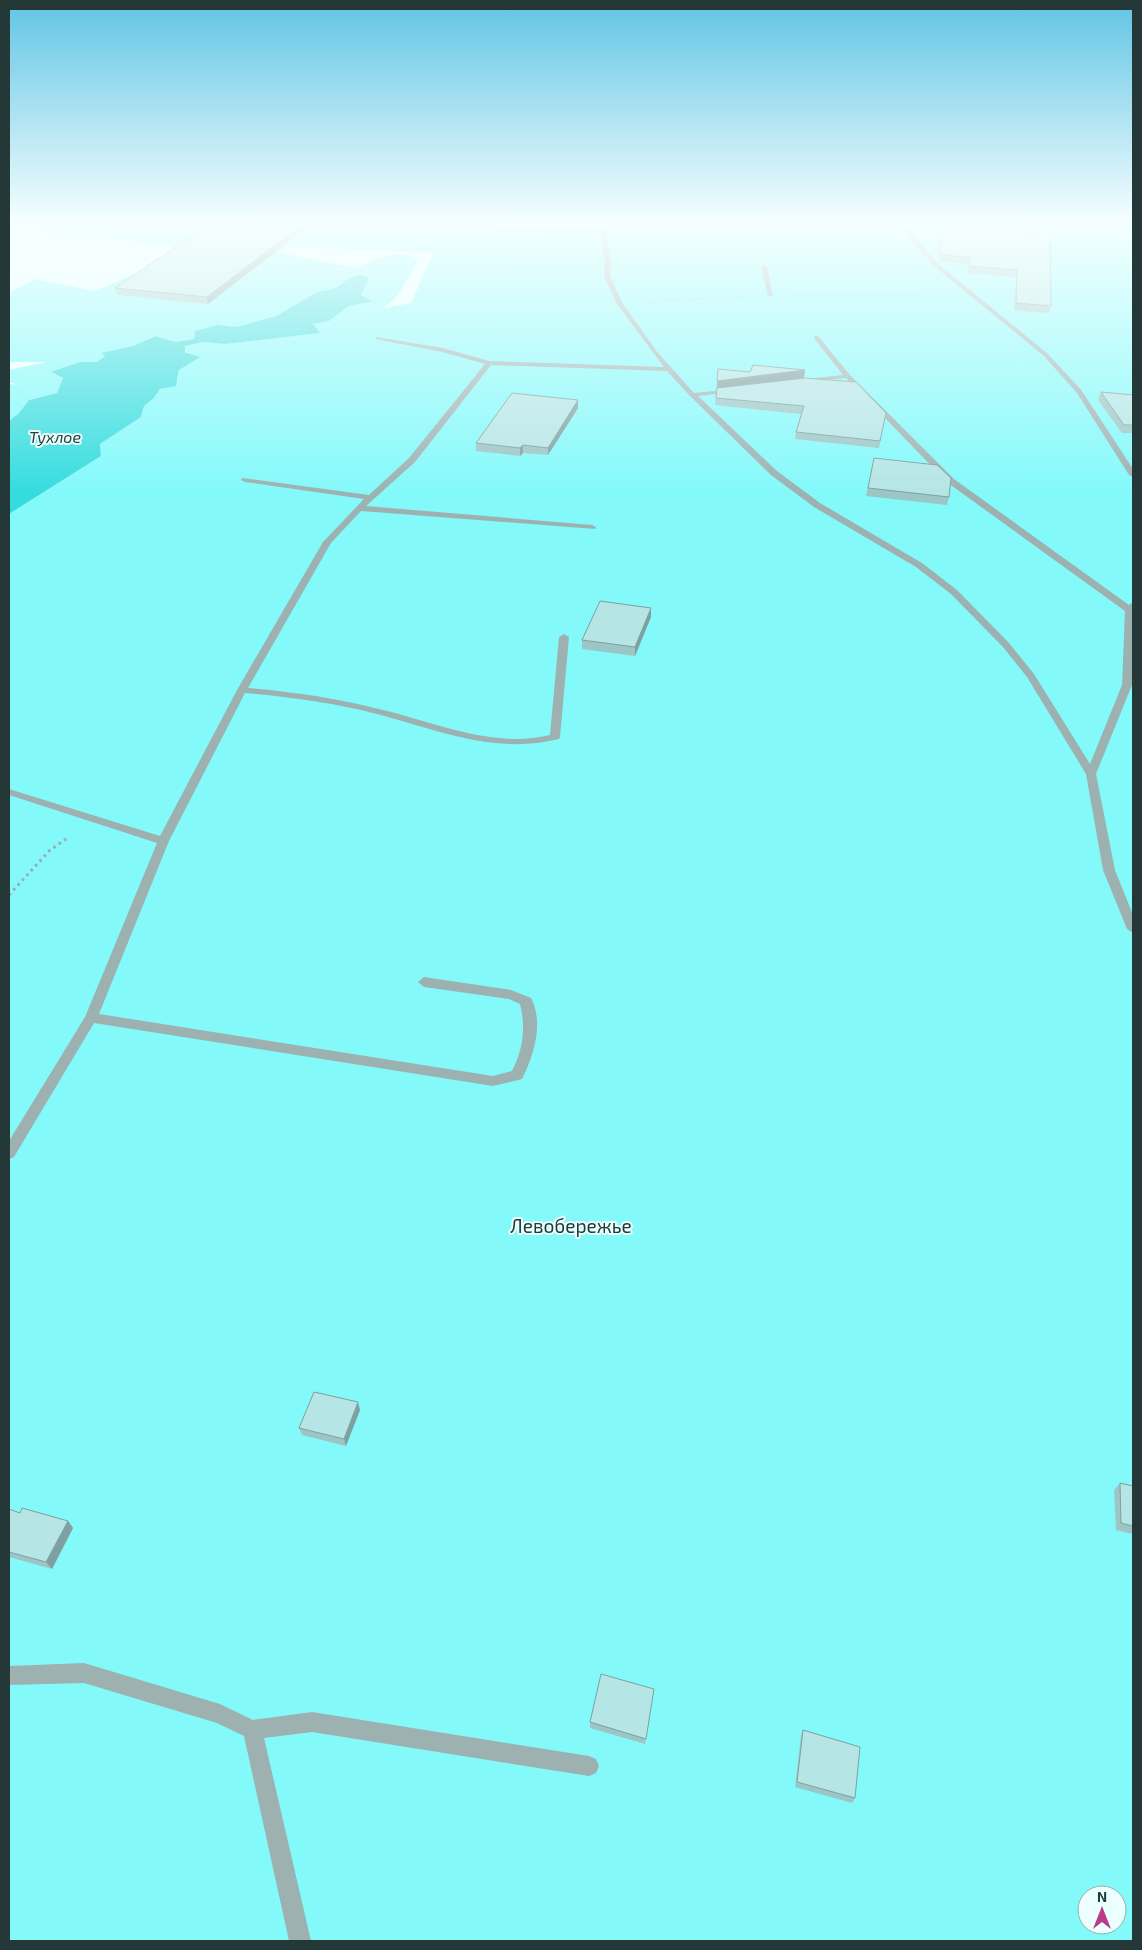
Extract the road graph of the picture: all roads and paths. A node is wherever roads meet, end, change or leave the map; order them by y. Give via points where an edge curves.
1 (625, 311) edge
2 (993, 311) edge
3 (816, 337) dead end
4 (378, 338) dead end
5 (489, 363) junction
6 (670, 369) junction
7 (848, 376) junction
8 (799, 382) edge
9 (741, 389) edge
10 (692, 395) junction
11 (1133, 475) edge
12 (245, 480) dead end
13 (372, 498) junction
14 (359, 508) junction
15 (592, 527) dead end
16 (1131, 607) edge
17 (564, 637) dead end
18 (242, 690) junction
19 (1090, 774) junction
20 (9, 792) edge
21 (95, 819) junction
22 (163, 841) junction
23 (9, 895) edge
24 (1133, 929) edge
25 (424, 982) dead end
26 (92, 1018) junction
27 (9, 1153) edge
28 (9, 1676) edge
29 (252, 1730) junction
30 (589, 1766) dead end
31 (300, 1941) edge

1 - 6 street
2 - 11 street via 1046,355 1080,392
3 - 7 street
4 - 5 street via 443,350
5 - 6 street
5 - 13 street via 412,460
6 - 10 street
7 - 8 street
7 - 16 street via 951,481
9 - 10 street
10 - 19 street via 774,473 817,505 919,565 954,592 1006,645 1031,676
12 - 13 street
13 - 14 street
14 - 15 street
14 - 18 street via 327,542
16 - 19 street via 1127,685
17 - 18 street via 555,737 540,742 436,730 382,713 301,695
18 - 22 street
19 - 24 street via 1108,870
20 - 21 street
21 - 22 street
21 - 23 path via 50,850
22 - 26 street
25 - 26 street via 511,995 526,1001 531,1017 527,1058 517,1074 493,1081
26 - 27 street
28 - 29 street via 84,1673 220,1714
29 - 30 street via 312,1722
29 - 31 street

